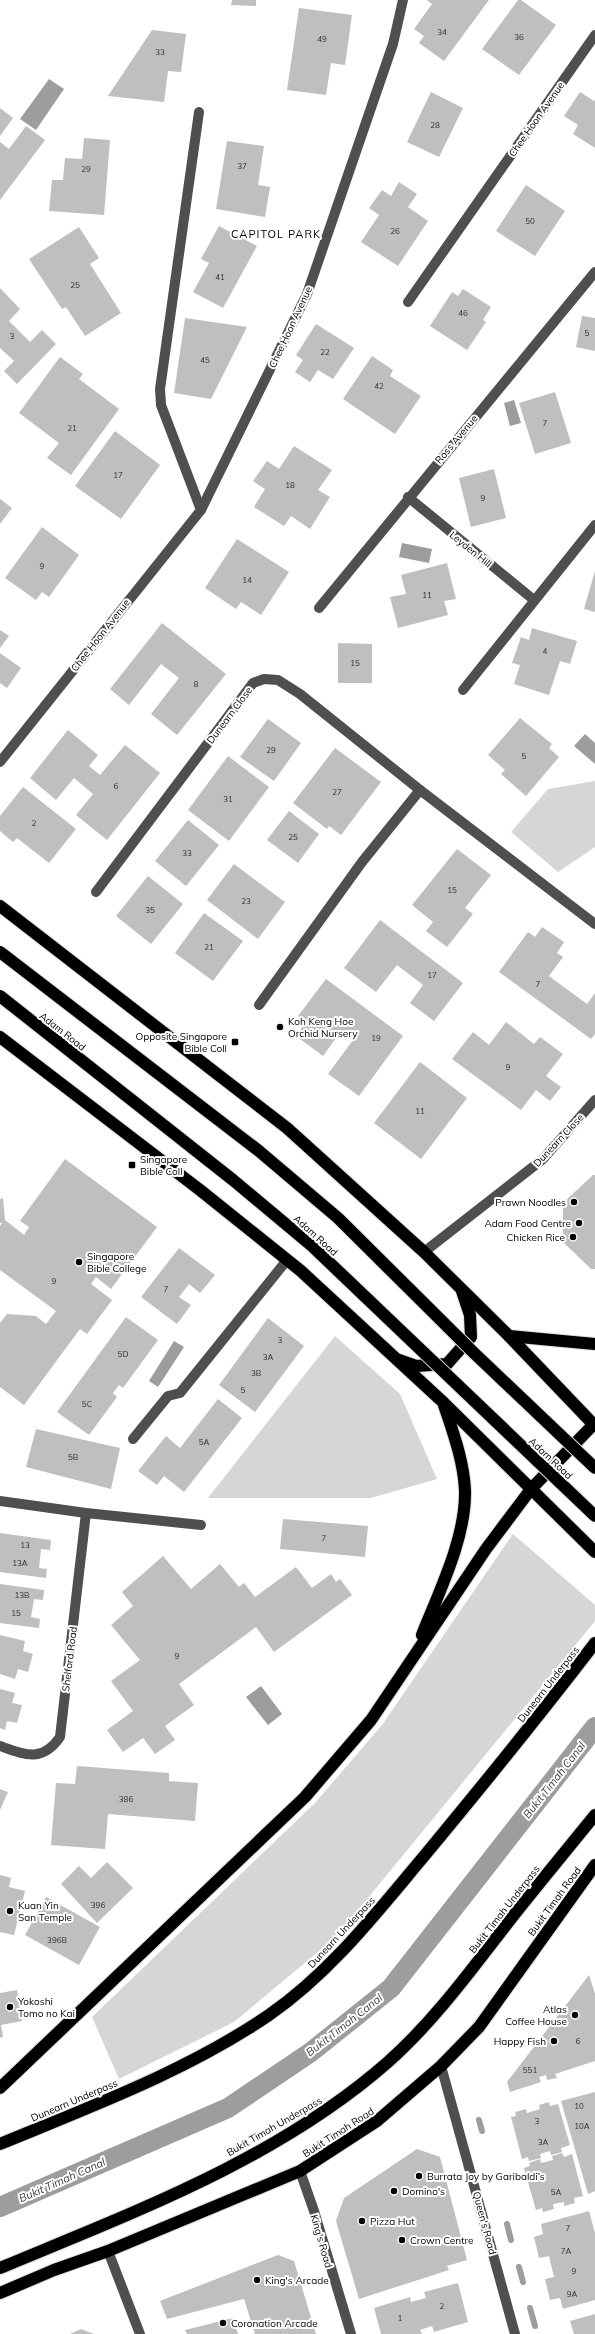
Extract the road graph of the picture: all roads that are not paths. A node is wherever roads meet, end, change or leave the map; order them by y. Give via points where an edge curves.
1 (403, 0) edge
2 (595, 35) edge
3 (199, 112) dead end
4 (595, 272) edge
5 (408, 302) dead end
6 (408, 497) junction
7 (201, 510) junction
8 (595, 525) edge
9 (534, 600) junction
10 (319, 608) dead end
11 (463, 690) dead end
12 (0, 762) edge
13 (420, 790) junction
14 (96, 892) dead end
15 (0, 906) edge
16 (595, 924) edge
17 (0, 952) edge
18 (0, 996) edge
19 (259, 1005) dead end
20 (0, 1036) edge
21 (595, 1100) edge
22 (424, 1252) junction
23 (287, 1260) junction
24 (461, 1288) junction
25 (509, 1336) junction
26 (595, 1344) edge
27 (393, 1358) junction
28 (444, 1403) junction
29 (594, 1425) edge
30 (133, 1439) dead end
31 (595, 1468) edge
32 (531, 1489) junction
33 (0, 1500) edge
34 (86, 1513) junction
35 (595, 1516) edge
36 (201, 1525) dead end
37 (595, 1552) edge
38 (595, 1643) edge
39 (416, 1653) junction
40 (0, 1746) edge
41 (595, 1815) edge
42 (594, 1869) edge
43 (441, 2066) junction
44 (0, 2088) edge
45 (0, 2144) edge
46 (300, 2171) junction
47 (108, 2251) junction
48 (0, 2268) edge
49 (0, 2293) edge
50 (140, 2334) edge
51 (351, 2334) edge
52 (515, 2334) edge

1 - 7 street, Chee Hoon Avenue via 394,44 307,294
2 - 5 street, Chee Hoon Avenue
3 - 7 street via 160,388 161,405
4 - 6 street, Ross Avenue
6 - 9 street, Leyden Hill
6 - 10 street, Ross Avenue
7 - 12 street, Chee Hoon Avenue
8 - 9 street
9 - 11 street
13 - 14 street, Dunearn Close via 300,694 278,680 264,679 253,683
13 - 16 street, Dunearn Close
13 - 19 street via 362,862
15 - 22 highway via 287,1128
17 - 31 highway, bridge via 258,1151 338,1218
18 - 35 highway, Adam Road, bridge via 233,1180 312,1246
20 - 23 highway
21 - 22 street, Dunearn Close via 543,1159
22 - 24 highway
23 - 27 highway
23 - 30 street via 180,1393 168,1396
24 - 25 highway
24 - 27 highway via 470,1315 471,1337 447,1364 416,1366
25 - 26 highway
25 - 29 highway
27 - 28 highway
28 - 32 highway
28 - 39 highway via 457,1443 465,1491 462,1522
29 - 32 highway
32 - 37 highway
32 - 39 highway via 486,1549
33 - 34 street
34 - 36 street
34 - 40 street, Shelford Road via 60,1737 48,1751 31,1756
38 - 45 highway, Dunearn Underpass via 494,1772 372,1919 326,1970 270,2014 210,2052 144,2084
39 - 44 highway via 371,1720 305,1797
41 - 48 highway, Bukit Timah Underpass via 432,2017 389,2062 327,2110 244,2159 150,2205
42 - 43 highway, Bukit Timah Road via 479,2027
43 - 46 highway, Bukit Timah Road via 377,2121
43 - 52 street, Queen's Road
46 - 47 highway, Bukit Timah Road
46 - 51 street, King's Road
47 - 49 highway, Bukit Timah Road
47 - 50 street

